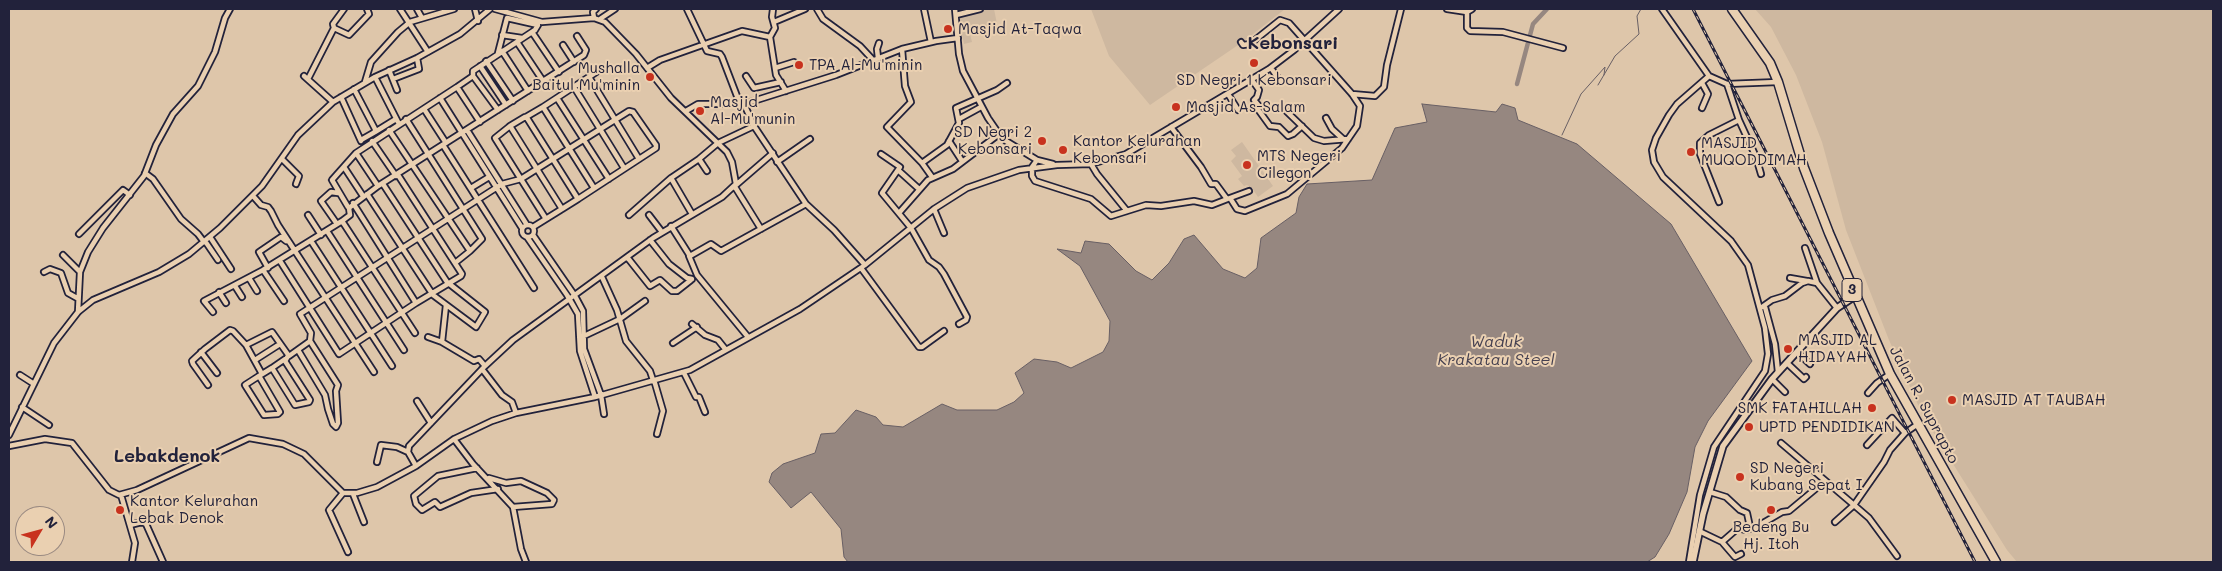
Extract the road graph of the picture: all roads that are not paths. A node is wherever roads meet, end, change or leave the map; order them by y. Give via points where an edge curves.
1 (226, 9) edge
2 (230, 9) edge
3 (344, 9) edge
4 (367, 9) edge
5 (400, 9) edge
6 (417, 9) edge
7 (454, 9) edge
8 (476, 9) edge
9 (490, 9) edge
10 (496, 9) edge
11 (596, 9) edge
12 (615, 9) edge
13 (687, 9) edge
14 (773, 9) edge
15 (805, 9) edge
16 (817, 9) edge
17 (924, 9) edge
18 (956, 9) edge
19 (980, 9) edge
20 (1339, 9) edge
21 (1401, 9) edge
22 (1447, 9) edge
23 (1472, 9) edge
24 (1662, 9) edge
25 (1732, 9) edge
26 (501, 10) edge
27 (1467, 12) junction
28 (956, 15) junction
29 (226, 16) junction
30 (422, 18) junction
31 (594, 18) junction
32 (600, 19) junction
33 (478, 21) junction
34 (410, 22) junction
35 (774, 22) junction
36 (334, 28) junction
37 (532, 32) junction
38 (502, 35) junction
39 (577, 36) dead end
40 (770, 37) junction
41 (523, 38) junction
42 (958, 38) junction
43 (517, 42) junction
44 (931, 42) junction
45 (1241, 42) dead end
46 (1304, 42) junction
47 (879, 43) dead end
48 (702, 44) junction
49 (562, 45) dead end
50 (1563, 48) dead end
51 (902, 49) junction
52 (428, 52) junction
53 (500, 52) junction
54 (417, 58) junction
55 (876, 59) junction
56 (486, 61) junction
57 (574, 62) junction
58 (794, 62) dead end
59 (480, 66) junction
60 (647, 68) junction
61 (775, 68) junction
62 (1271, 68) junction
63 (601, 69) dead end
64 (389, 70) junction
65 (559, 72) junction
66 (473, 76) junction
67 (746, 76) dead end
68 (1709, 76) junction
69 (375, 77) junction
70 (589, 77) junction
71 (394, 79) junction
72 (1252, 80) junction
73 (1280, 80) dead end
74 (365, 82) junction
75 (543, 82) junction
76 (781, 82) junction
77 (1778, 82) junction
78 (1007, 83) dead end
79 (1702, 83) junction
80 (1727, 84) junction
81 (458, 87) junction
82 (574, 87) junction
83 (354, 89) junction
84 (397, 90) dead end
85 (528, 91) junction
86 (786, 91) junction
87 (1228, 94) junction
88 (1352, 94) junction
89 (341, 97) junction
90 (440, 98) junction
91 (557, 98) junction
92 (976, 98) junction
93 (513, 101) junction
94 (333, 102) junction
95 (742, 104) junction
96 (506, 105) junction
97 (981, 106) junction
98 (542, 107) junction
99 (1282, 107) dead end
100 (1702, 108) dead end
101 (424, 109) junction
102 (498, 110) junction
103 (1238, 110) dead end
104 (686, 111) junction
105 (526, 117) junction
106 (1326, 118) dead end
107 (616, 119) junction
108 (959, 119) junction
109 (406, 120) junction
110 (1739, 120) junction
111 (398, 122) junction
112 (480, 122) junction
113 (510, 126) junction
114 (754, 126) junction
115 (1302, 126) junction
116 (1171, 128) junction
117 (600, 129) junction
118 (389, 130) junction
119 (467, 130) junction
120 (375, 132) junction
121 (462, 134) junction
122 (999, 134) junction
123 (584, 139) junction
124 (810, 139) dead end
125 (1345, 139) junction
126 (361, 140) junction
127 (372, 141) junction
128 (949, 141) junction
129 (718, 143) junction
130 (445, 144) junction
131 (364, 147) junction
132 (569, 149) junction
133 (356, 153) junction
134 (773, 153) junction
135 (881, 154) dead end
136 (429, 155) junction
137 (282, 159) junction
138 (553, 159) junction
139 (639, 159) junction
140 (699, 159) junction
141 (1037, 160) junction
142 (962, 161) junction
143 (777, 162) junction
144 (922, 163) junction
145 (413, 164) junction
146 (1091, 164) junction
147 (1057, 165) junction
148 (344, 167) junction
149 (1032, 167) junction
150 (624, 168) junction
151 (538, 169) junction
152 (898, 170) junction
153 (707, 171) dead end
154 (145, 173) junction
155 (1761, 174) dead end
156 (397, 175) junction
157 (489, 176) junction
158 (932, 177) junction
159 (672, 178) junction
160 (521, 179) junction
161 (609, 179) junction
162 (296, 184) dead end
163 (502, 184) junction
164 (381, 185) junction
165 (735, 186) junction
166 (471, 188) junction
167 (496, 188) junction
168 (594, 188) junction
169 (919, 189) junction
170 (1249, 191) dead end
171 (338, 193) junction
172 (130, 195) junction
173 (365, 195) junction
174 (253, 196) junction
175 (1228, 198) junction
176 (578, 199) junction
177 (479, 200) junction
178 (1719, 202) dead end
179 (353, 203) junction
180 (806, 204) junction
181 (349, 208) junction
182 (464, 209) junction
183 (562, 209) junction
184 (934, 209) junction
185 (1127, 211) junction
186 (899, 213) junction
187 (692, 214) junction
188 (308, 215) dead end
189 (628, 215) dead end
190 (649, 216) dead end
191 (449, 219) junction
192 (546, 219) junction
193 (340, 223) junction
194 (527, 225) junction
195 (671, 226) junction
196 (533, 227) junction
197 (522, 228) junction
198 (910, 228) junction
199 (433, 229) junction
200 (761, 229) junction
201 (327, 231) junction
202 (662, 232) junction
203 (944, 233) dead end
204 (79, 234) dead end
205 (321, 235) junction
206 (533, 235) junction
207 (210, 237) junction
208 (526, 237) junction
209 (418, 238) junction
210 (650, 240) junction
211 (311, 241) junction
212 (204, 242) junction
213 (403, 248) junction
214 (1805, 248) dead end
215 (470, 251) junction
216 (294, 252) junction
217 (63, 255) dead end
218 (689, 256) junction
219 (627, 257) junction
220 (388, 258) junction
221 (218, 260) dead end
222 (280, 261) junction
223 (454, 263) junction
224 (863, 266) junction
225 (372, 268) junction
226 (231, 269) dead end
227 (265, 269) junction
228 (44, 272) dead end
229 (80, 272) junction
230 (697, 275) junction
231 (357, 277) junction
232 (602, 277) junction
233 (249, 278) junction
234 (1790, 278) dead end
235 (691, 280) junction
236 (1808, 281) junction
237 (1817, 283) junction
238 (450, 285) junction
239 (235, 286) junction
240 (341, 287) junction
241 (534, 288) dead end
242 (257, 291) dead end
243 (219, 292) junction
244 (433, 295) junction
245 (575, 296) junction
246 (1855, 296) junction
247 (242, 297) dead end
248 (326, 297) junction
249 (78, 298) junction
250 (570, 299) junction
251 (284, 301) dead end
252 (645, 301) dead end
253 (226, 303) dead end
254 (416, 303) junction
255 (446, 305) junction
256 (310, 307) junction
257 (1762, 307) junction
258 (1836, 308) junction
259 (78, 312) junction
260 (213, 312) dead end
261 (402, 314) junction
262 (620, 319) junction
263 (386, 324) junction
264 (959, 324) dead end
265 (944, 331) dead end
266 (415, 333) dead end
267 (371, 334) junction
268 (584, 336) junction
269 (748, 336) junction
270 (428, 337) dead end
271 (310, 341) junction
272 (442, 342) junction
273 (356, 343) junction
274 (673, 343) dead end
275 (280, 344) junction
276 (246, 345) junction
277 (298, 350) junction
278 (404, 350) dead end
279 (726, 350) junction
280 (201, 352) junction
281 (1796, 352) junction
282 (287, 358) junction
283 (255, 360) junction
284 (1787, 363) junction
285 (1810, 364) dead end
286 (392, 366) dead end
287 (484, 367) junction
288 (272, 368) junction
289 (374, 372) dead end
290 (1778, 372) junction
291 (217, 373) dead end
292 (684, 373) junction
293 (1890, 374) junction
294 (20, 375) dead end
295 (260, 375) junction
296 (1806, 377) dead end
297 (1772, 379) junction
298 (654, 380) junction
299 (34, 384) junction
300 (208, 385) dead end
301 (336, 390) junction
302 (1785, 392) dead end
303 (1868, 393) dead end
304 (325, 395) junction
305 (601, 395) junction
306 (595, 397) junction
307 (417, 401) dead end
308 (22, 407) junction
309 (704, 412) dead end
310 (516, 413) junction
311 (604, 414) dead end
312 (432, 423) junction
313 (1918, 424) junction
314 (49, 425) dead end
315 (1905, 433) junction
316 (657, 434) dead end
317 (9, 435) edge
318 (454, 440) junction
319 (1781, 443) dead end
320 (1867, 445) dead end
321 (9, 446) edge
322 (408, 452) junction
323 (377, 462) dead end
324 (416, 466) junction
325 (477, 468) junction
326 (486, 477) junction
327 (1825, 481) junction
328 (498, 489) junction
329 (1710, 492) junction
330 (343, 493) junction
331 (352, 494) junction
332 (121, 495) junction
333 (1854, 505) junction
334 (513, 507) junction
335 (364, 522) dead end
336 (1835, 522) dead end
337 (130, 525) junction
338 (1750, 527) junction
339 (1699, 531) junction
340 (1722, 542) junction
341 (348, 552) dead end
342 (1742, 554) dead end
343 (1897, 556) dead end
344 (132, 562) edge
345 (163, 562) edge
346 (526, 562) edge
347 (1689, 562) edge
348 (1693, 562) edge
349 (1996, 562) edge

1 - 29 street
2 - 29 street
3 - 36 street
4 - 36 street via 369,14 349,35
5 - 34 street
6 - 30 street
7 - 30 street
8 - 33 street
9 - 33 street
10 - 26 street
11 - 31 street
12 - 32 street
13 - 48 street
14 - 35 street
15 - 35 street
16 - 55 street via 823,18
17 - 44 street
18 - 28 street
19 - 28 street
20 - 46 street
21 - 88 street via 1384,88 1375,96
22 - 27 street
23 - 27 street
24 - 68 street
25 - 77 highway, Jalan R. Suprapto / 3 via 1770,63
26 - 31 street via 542,22
27 - 50 street via 1470,32 1493,30
28 - 42 street
29 - 154 street via 198,86 168,120
30 - 34 street
31 - 32 street
32 - 60 street
33 - 52 street
34 - 52 street
34 - 74 street via 374,57
35 - 40 street via 775,28
36 - 94 street via 306,78
37 - 38 street via 538,26 507,18
37 - 41 street
37 - 65 street
38 - 41 street
38 - 53 street
39 - 57 street via 587,52
40 - 48 street via 742,31
40 - 61 street
41 - 43 street
42 - 44 street
42 - 92 street via 963,71
43 - 53 street
43 - 75 street
44 - 51 street
45 - 46 street via 1250,44 1280,20 1289,23
46 - 62 street
46 - 88 street
47 - 55 street
48 - 60 street
48 - 95 street via 707,51 720,54
49 - 57 street
51 - 55 street
51 - 144 street via 905,86 911,103 887,127
52 - 54 street
53 - 56 street
53 - 85 street
54 - 64 street
54 - 71 street via 419,69
55 - 86 street via 836,76
56 - 59 street
56 - 93 street
57 - 65 street
58 - 61 street
59 - 66 street via 473,71
59 - 96 street
60 - 104 street
61 - 76 street
62 - 72 street
62 - 73 street
63 - 70 street
64 - 69 street
64 - 71 street
65 - 75 street
66 - 81 street
66 - 102 street
67 - 76 street via 754,88
68 - 79 street
68 - 80 street
69 - 74 street
69 - 111 street
70 - 82 street
70 - 107 street
71 - 84 street
72 - 87 street
72 - 115 street via 1259,90 1254,100 1259,106 1257,108 1270,126 1279,126 1288,136
74 - 83 street
75 - 85 street
76 - 86 street
77 - 80 street
77 - 246 highway, Jalan R. Suprapto / 3 via 1804,168
78 - 92 street
79 - 100 street via 1708,94
79 - 257 street via 1677,104 1661,128 1652,150 1654,162 1662,177 1731,241 1748,265
80 - 110 street
81 - 90 street
81 - 112 street
82 - 91 street
82 - 117 street
83 - 89 street
83 - 120 street
85 - 93 street
86 - 95 street
87 - 103 street
87 - 116 street
88 - 125 street via 1360,112 1357,126
89 - 94 street
89 - 126 street
90 - 101 street
90 - 121 street
91 - 98 street
91 - 123 street
92 - 97 street
92 - 108 street via 956,108
93 - 96 street
94 - 137 street via 298,135
95 - 104 street via 698,104
95 - 114 street
96 - 102 street
97 - 108 street
97 - 122 street
98 - 105 street
98 - 132 street
99 - 115 street
101 - 109 street
101 - 130 street
102 - 112 street
104 - 129 street
105 - 113 street
105 - 138 street
106 - 125 street via 1332,129
107 - 117 street
107 - 139 street
107 - 139 street via 633,112 656,146
108 - 128 street
109 - 111 street
109 - 136 street
110 - 155 street
110 - 178 street via 1700,143 1700,154
111 - 118 street
111 - 120 street
112 - 119 street
113 - 151 street
113 - 160 street via 495,138
114 - 129 street
114 - 134 street
115 - 125 street via 1319,140
116 - 146 street via 1126,154
116 - 175 street via 1211,184 1216,184
117 - 123 street
117 - 150 street
118 - 127 street
118 - 145 street
119 - 121 street
119 - 163 street
120 - 126 street
121 - 130 street
121 - 157 street
122 - 141 street
122 - 142 street
123 - 132 street
123 - 161 street
124 - 143 street
125 - 175 street via 1338,153 1287,194 1245,210 1237,209
126 - 131 street
127 - 131 street
127 - 156 street
128 - 142 street
128 - 144 street
129 - 140 street
129 - 165 street via 732,162
130 - 136 street
130 - 166 street
131 - 133 street
132 - 138 street
132 - 168 street
133 - 148 street
133 - 164 street
134 - 143 street
134 - 165 street
135 - 152 street via 900,166
136 - 145 street
136 - 182 street
137 - 162 street via 299,176
137 - 174 street
138 - 151 street
138 - 176 street
139 - 150 street
140 - 153 street
140 - 159 street
141 - 147 street
141 - 149 street
142 - 158 street via 949,171
143 - 180 street
144 - 158 street
145 - 156 street
145 - 191 street
146 - 147 street
146 - 185 street
147 - 149 street
148 - 171 street via 332,180
148 - 173 street
149 - 184 street via 967,188
149 - 185 street via 1033,179 1038,183 1092,199 1109,216
150 - 161 street
151 - 160 street
151 - 183 street
152 - 169 street
152 - 186 street via 882,192
154 - 172 street
154 - 212 street via 153,179 181,219
156 - 164 street
156 - 199 street
157 - 166 street
157 - 167 street
158 - 169 street
159 - 187 street
159 - 189 street
160 - 163 street
160 - 192 street
161 - 168 street
163 - 167 street
163 - 194 street
164 - 173 street
164 - 209 street
165 - 187 street
165 - 200 street
166 - 177 street
167 - 177 street
167 - 197 street
168 - 176 street
169 - 186 street
170 - 175 street
171 - 181 street
171 - 193 street via 331,192 322,201
172 - 204 street via 122,191
172 - 229 street via 92,245
173 - 179 street
173 - 213 street
174 - 207 street
174 - 216 street via 270,209
175 - 185 street via 1212,205 1194,201 1146,205
176 - 183 street
177 - 182 street
177 - 241 street
179 - 181 street
179 - 220 street
180 - 200 street
180 - 224 street via 834,230
181 - 193 street via 350,215
182 - 191 street
182 - 215 street via 482,239
183 - 192 street
184 - 198 street
184 - 203 street
186 - 198 street
187 - 195 street
188 - 205 street
190 - 202 street
191 - 199 street
191 - 215 street
192 - 196 street
193 - 201 street
193 - 225 street
194 - 196 street
194 - 197 street
195 - 202 street
195 - 218 street
196 - 206 street
197 - 208 street
198 - 224 street
198 - 264 street via 929,260 942,270 966,315 966,320
199 - 209 street
199 - 223 street
200 - 218 street via 721,251 711,244
201 - 205 street
201 - 231 street
202 - 210 street
205 - 211 street
206 - 208 street
206 - 245 street
207 - 212 street
207 - 226 street
208 - 250 street
209 - 213 street
209 - 238 street
210 - 219 street
210 - 235 street via 669,264
211 - 216 street
211 - 240 street
212 - 221 street
212 - 259 street via 168,268 93,300
213 - 220 street
213 - 244 street
214 - 237 street
215 - 223 street
216 - 222 street
216 - 227 street via 281,238 259,252
216 - 248 street
217 - 229 street
218 - 230 street
219 - 232 street
219 - 235 street via 650,286 660,280 672,291 677,291
220 - 225 street
220 - 254 street
222 - 227 street
222 - 256 street
223 - 238 street via 462,275
224 - 265 street via 919,347
224 - 269 street via 800,309
225 - 231 street
225 - 261 street
227 - 233 street
227 - 251 street
228 - 249 street via 50,269 61,273 68,293
229 - 249 street
230 - 235 street
230 - 269 street
231 - 240 street
231 - 263 street
232 - 245 street
232 - 262 street
233 - 239 street
233 - 242 street
234 - 236 street
236 - 237 street
236 - 257 street
237 - 258 street
238 - 244 street
238 - 255 street via 486,313 475,327
239 - 243 street
239 - 247 street
240 - 248 street
240 - 267 street
243 - 253 street
243 - 260 street via 204,301
244 - 254 street
244 - 255 street
245 - 250 street
245 - 268 street via 584,314
246 - 258 street
246 - 293 highway, Jalan R. Suprapto / 3
248 - 256 street
248 - 273 street
249 - 259 street
250 - 287 street via 527,328
250 - 306 street via 578,314 580,351
252 - 262 street
254 - 261 street
255 - 272 street
256 - 271 street via 300,316 311,333
256 - 273 street via 339,353
257 - 290 street via 1775,344
257 - 347 street via 1767,365 1714,447 1700,495
258 - 281 street
259 - 299 street via 54,343
261 - 263 street
261 - 266 street
262 - 268 street
262 - 298 street via 626,341 650,370
263 - 267 street
263 - 278 street
267 - 273 street
267 - 286 street
268 - 305 street via 586,354
269 - 279 street
270 - 272 street
271 - 277 street
271 - 301 street via 338,385
272 - 287 street via 474,361 479,359
273 - 289 street
274 - 279 street via 694,326 718,340
275 - 276 street via 270,332
275 - 282 street
275 - 283 street
276 - 280 street via 231,330
276 - 283 street
277 - 282 street
277 - 304 street
279 - 292 street
280 - 291 street
280 - 300 street via 192,363
281 - 284 street
281 - 285 street
282 - 288 street
282 - 288 street via 309,402 295,406
283 - 295 street
284 - 290 street
284 - 296 street via 1804,379
287 - 310 street via 502,395 512,402
287 - 312 street
288 - 295 street
290 - 297 street
292 - 298 street
292 - 309 street
293 - 303 street
293 - 313 highway, Jalan R. Suprapto / 3
294 - 299 street
295 - 295 street via 245,385 264,415 278,414 280,412
297 - 302 street
297 - 329 street via 1723,446
298 - 305 street
298 - 316 street via 663,411
299 - 308 street
301 - 304 street
301 - 304 street via 336,427
305 - 306 street
305 - 311 street
306 - 310 street
307 - 312 street
308 - 314 street
308 - 317 street
310 - 318 street
312 - 322 street via 409,446
313 - 315 street
313 - 349 highway, Jalan R. Suprapto / 3
315 - 320 street via 1892,418
315 - 333 street
318 - 324 street
318 - 325 street
319 - 327 street
321 - 332 street via 45,439 66,440 72,443 109,490
322 - 323 street via 381,446
322 - 324 street
324 - 331 street via 382,485
325 - 326 street
325 - 328 street via 438,476 414,496 416,504 422,510 435,502 440,507 471,493
326 - 328 street
326 - 334 street via 505,483 521,481 547,493 554,500 552,504
327 - 333 street
327 - 338 street via 1789,511
328 - 334 street
329 - 338 street via 1726,497 1746,513
329 - 339 street
330 - 331 street
330 - 332 street via 304,454 283,444 249,438
330 - 341 street via 328,510
331 - 335 street
332 - 337 street
333 - 336 street
333 - 343 street via 1869,518
334 - 346 street via 520,549
337 - 344 street via 134,543
337 - 345 street via 146,524
338 - 340 street via 1746,530 1738,528
339 - 340 street
339 - 348 street
340 - 342 street via 1735,557

